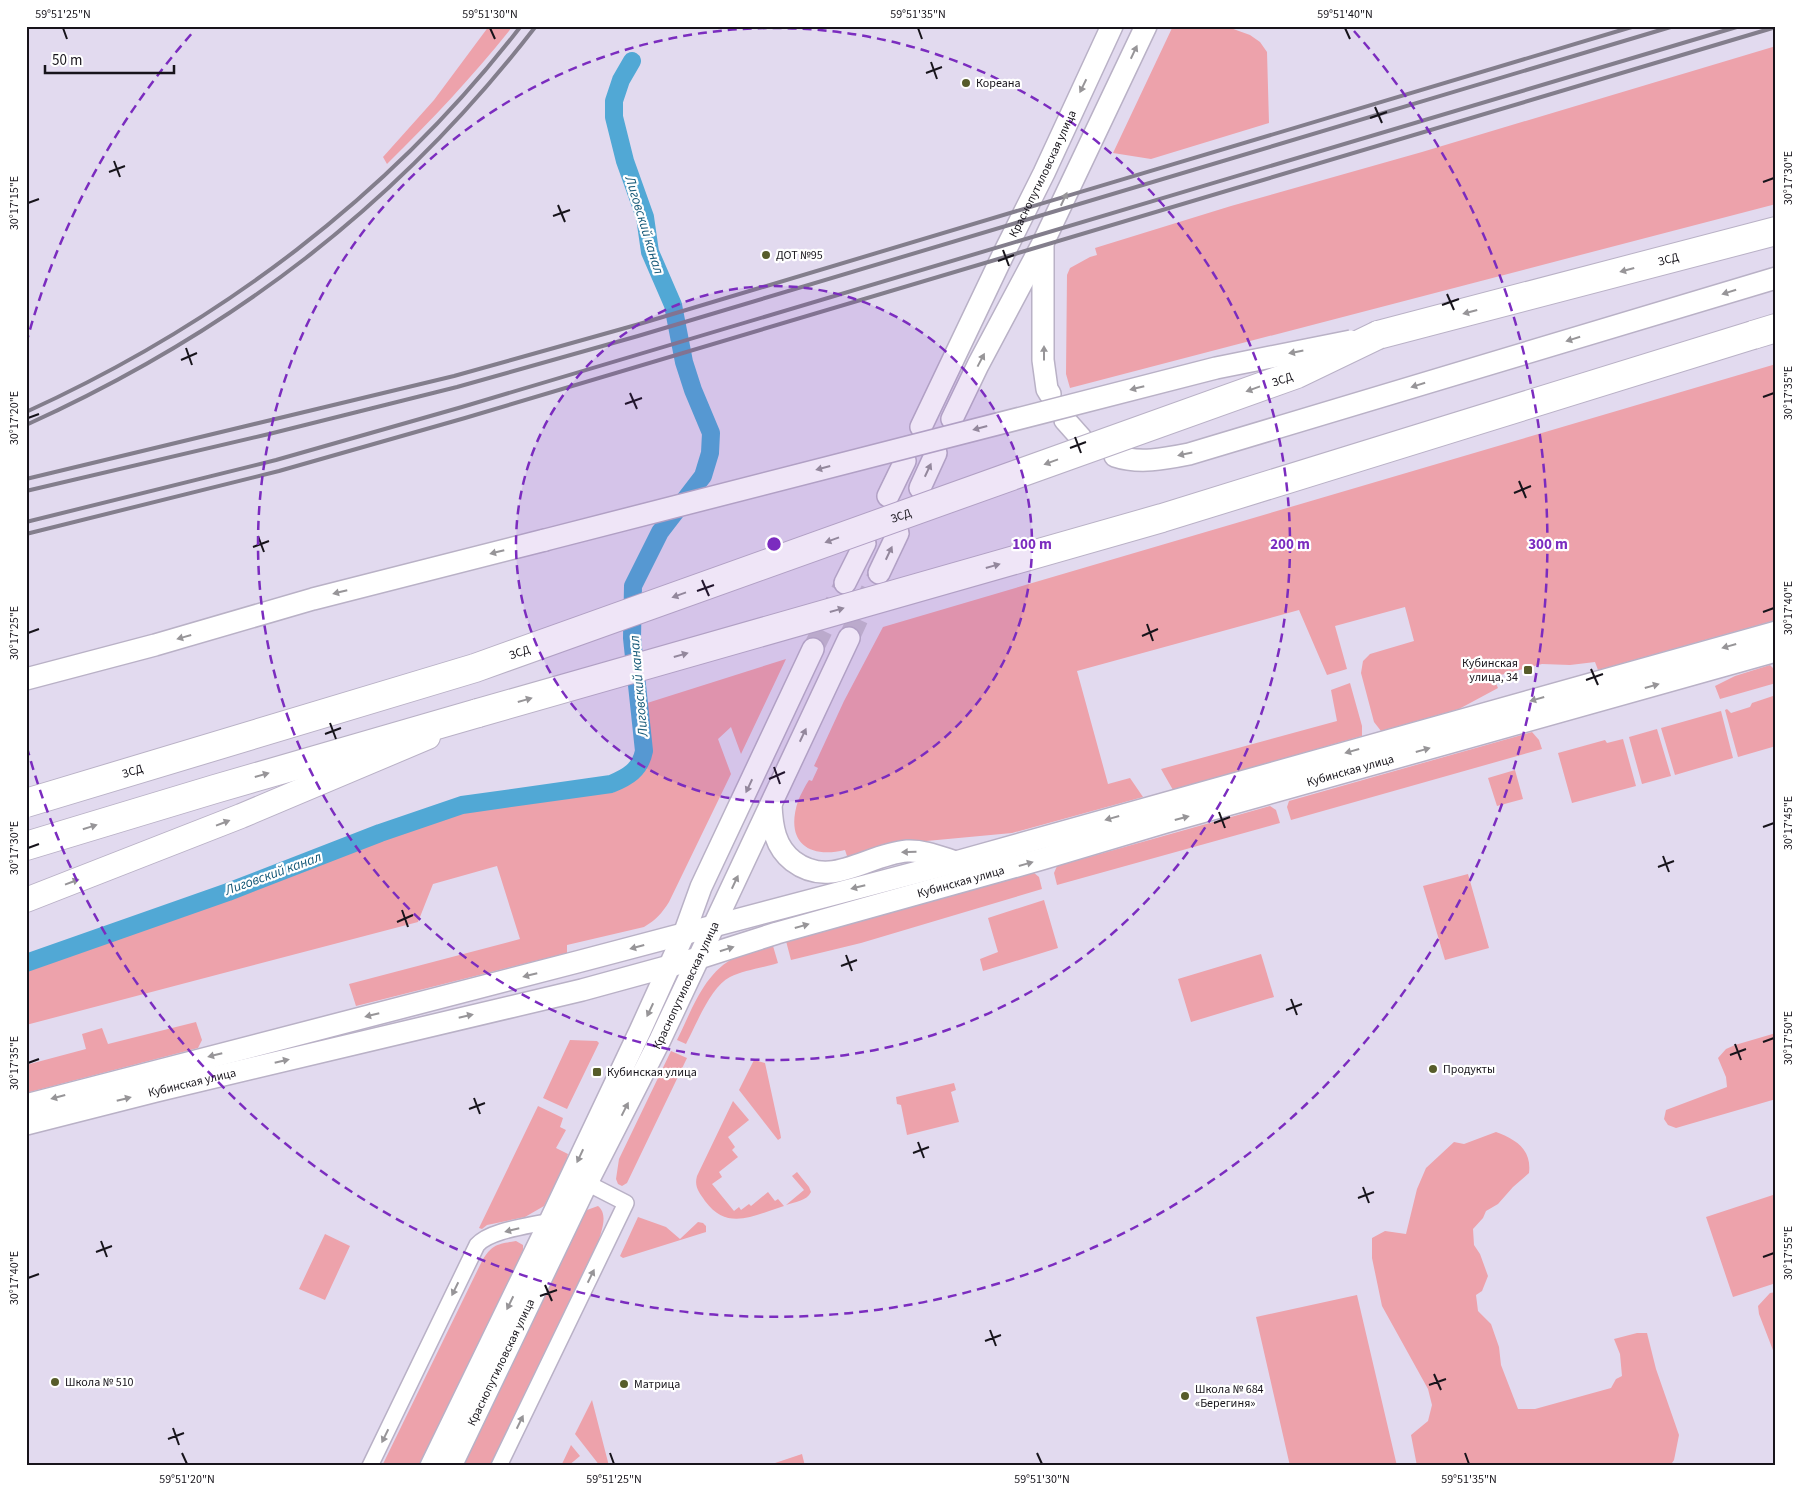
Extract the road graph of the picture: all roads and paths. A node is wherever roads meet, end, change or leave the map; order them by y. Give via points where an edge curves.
1 (1112, 26) edge
2 (1146, 26) edge
3 (1776, 231) edge
4 (1043, 243) junction
5 (1776, 278) edge
6 (1776, 328) edge
7 (1378, 335) junction
8 (1050, 394) dead end
9 (952, 419) dead end
10 (1064, 420) dead end
11 (921, 428) dead end
12 (1082, 438) dead end
13 (936, 453) dead end
14 (1115, 456) dead end
15 (905, 461) dead end
16 (920, 488) dead end
17 (888, 496) dead end
18 (898, 533) dead end
19 (865, 543) dead end
20 (880, 573) tunnel mouth
21 (845, 584) tunnel mouth
22 (1776, 632) edge
23 (849, 638) tunnel mouth
24 (813, 649) tunnel mouth
25 (1776, 651) edge
26 (26, 679) edge
27 (478, 713) junction
28 (26, 803) edge
29 (771, 805) junction
30 (26, 846) edge
31 (956, 862) junction
32 (26, 900) edge
33 (714, 926) junction
34 (684, 934) junction
35 (699, 958) junction
36 (670, 965) junction
37 (26, 1105) edge
38 (26, 1124) edge
39 (587, 1183) junction
40 (550, 1221) junction
41 (370, 1466) edge
42 (430, 1466) edge
43 (451, 1466) edge
44 (499, 1466) edge

1 -> 11 main road, Краснопутиловская улица
4 -> 2 main road
3 -> 7 highway, ЗСД
8 -> 4 main road via 1043,360
9 -> 4 main road
5 -> 14 main road via 1189,454 1158,460 1127,460
27 -> 6 highway, bridge via 1162,518
7 -> 26 main road, bridge via 1216,368 313,599
7 -> 28 highway, ЗСД, bridge via 1297,374 475,668
10 - 12 main road
16 -> 13 main road
15 - 17 main road
20 -> 18 main road
19 - 21 main road
22 -> 31 main road, Кубинская улица
29 -> 23 main road, Краснопутиловская улица
24 -> 34 main road, Краснопутиловская улица via 701,887
35 -> 25 main road, Кубинская улица via 1166,822
30 -> 27 highway
32 -> 27 main road via 250,812
31 -> 29 main road via 907,851 835,871 821,873 804,868 787,855 776,840
33 -> 29 main road, Краснопутиловская улица
31 -> 33 main road, Кубинская улица
33 - 34 main road, Кубинская улица
33 - 35 main road, Краснопутиловская улица
34 - 36 main road, Краснопутиловская улица
34 -> 37 main road, Кубинская улица
35 - 36 main road, Кубинская улица
39 -> 35 main road, Краснопутиловская улица
38 -> 36 main road, Кубинская улица via 582,990
36 -> 40 main road, Краснопутиловская улица
39 - 43 main road, Краснопутиловская улица
44 -> 39 street via 626,1203
40 -> 41 street via 490,1236 476,1245
40 -> 42 main road, Краснопутиловская улица

